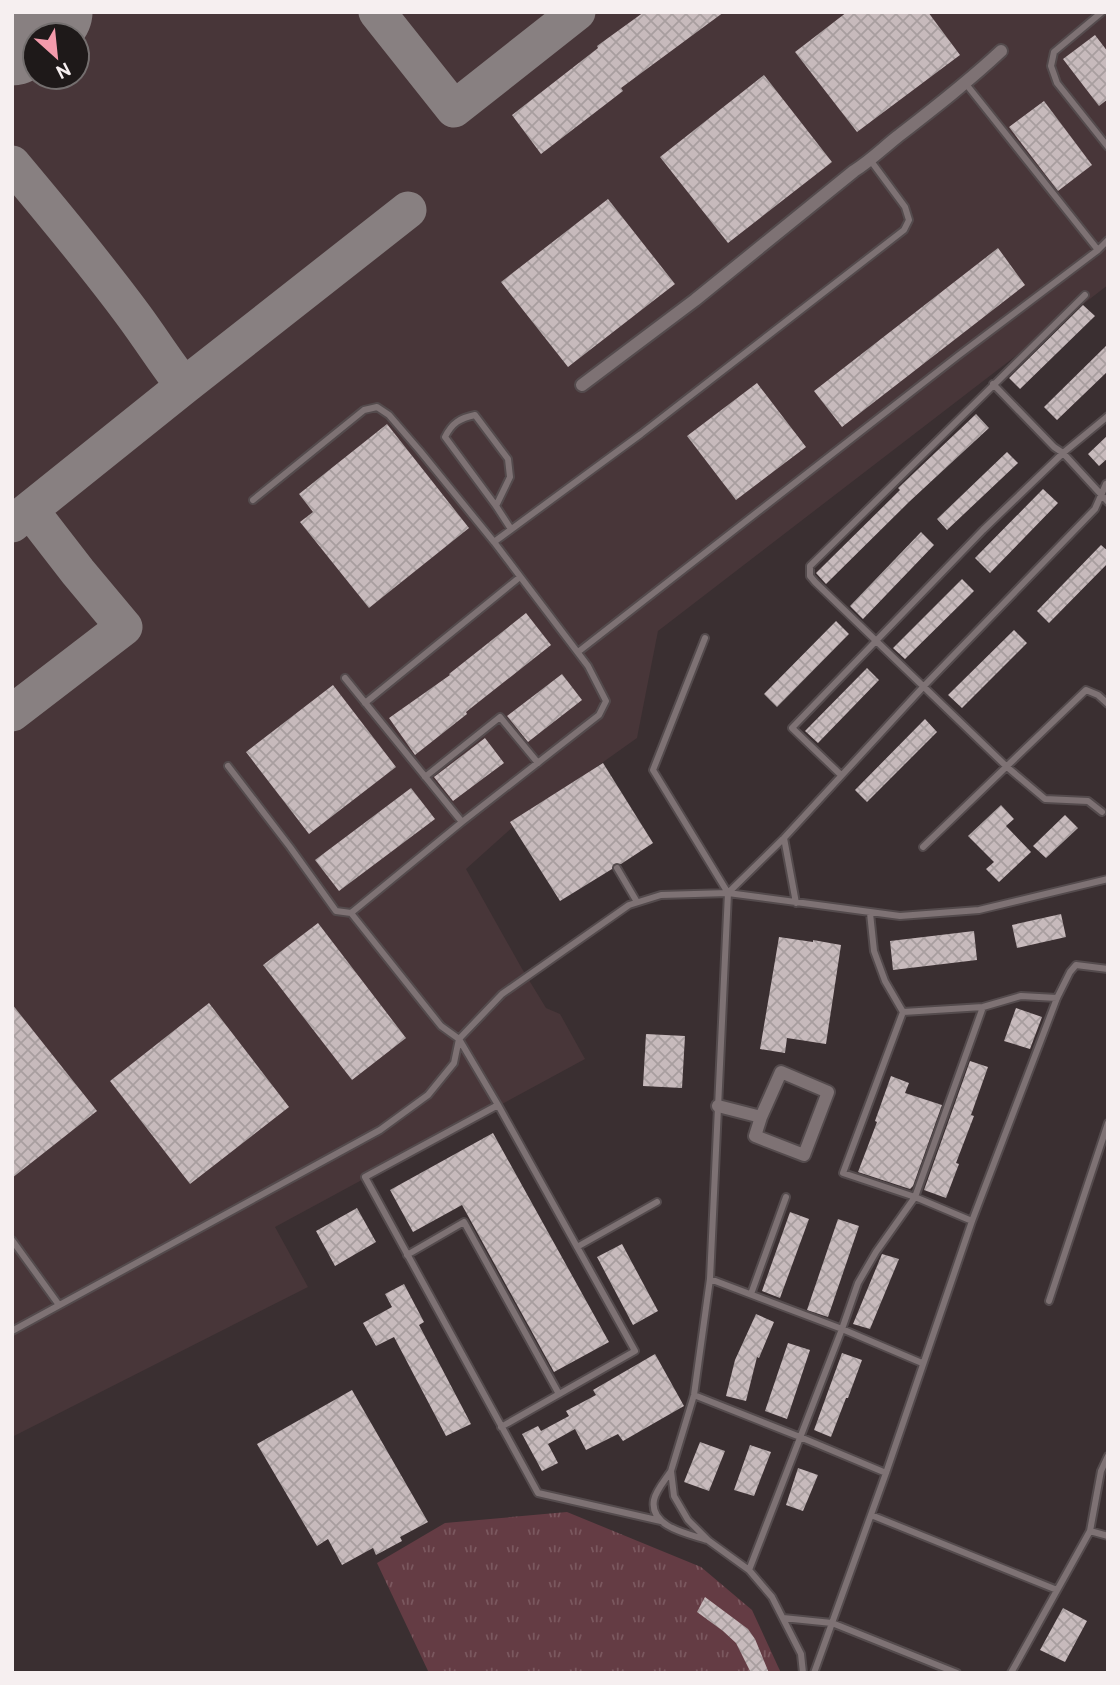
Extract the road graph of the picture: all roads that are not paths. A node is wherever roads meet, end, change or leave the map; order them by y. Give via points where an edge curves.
1 (1102, 12) edge
2 (1001, 51) dead end
3 (966, 84) junction
4 (1108, 147) edge
5 (870, 161) junction
6 (1108, 240) edge
7 (1098, 250) junction
8 (1085, 295) dead end
9 (993, 384) junction
10 (582, 386) dead end
11 (1108, 416) edge
12 (1063, 453) junction
13 (1108, 483) edge
14 (1101, 495) junction
15 (253, 500) dead end
16 (1108, 502) edge
17 (496, 506) junction
18 (511, 529) junction
19 (494, 542) junction
20 (520, 577) junction
21 (705, 638) dead end
22 (876, 641) junction
23 (578, 652) junction
24 (345, 678) dead end
25 (924, 686) junction
26 (365, 703) junction
27 (1108, 704) edge
28 (538, 763) junction
29 (228, 766) dead end
30 (1007, 767) junction
31 (841, 775) junction
32 (425, 777) junction
33 (1102, 812) dead end
34 (462, 822) junction
35 (783, 838) junction
36 (923, 847) dead end
37 (617, 868) dead end
38 (1108, 879) edge
39 (728, 893) junction
40 (637, 902) junction
41 (796, 903) junction
42 (351, 913) junction
43 (870, 913) junction
44 (1108, 969) edge
45 (1057, 998) junction
46 (983, 1007) junction
47 (903, 1012) junction
48 (459, 1039) junction
49 (498, 1105) junction
50 (718, 1106) junction
51 (761, 1117) junction
52 (1108, 1123) edge
53 (786, 1197) dead end
54 (915, 1197) junction
55 (657, 1202) dead end
56 (972, 1221) junction
57 (12, 1240) edge
58 (577, 1247) junction
59 (407, 1255) junction
60 (709, 1279) junction
61 (751, 1294) junction
62 (1049, 1301) dead end
63 (58, 1305) junction
64 (842, 1329) junction
65 (12, 1331) edge
66 (922, 1363) junction
67 (559, 1394) junction
68 (694, 1395) junction
69 (501, 1427) junction
70 (800, 1437) junction
71 (1108, 1456) edge
72 (671, 1471) junction
73 (886, 1473) junction
74 (871, 1514) junction
75 (661, 1521) junction
76 (1090, 1531) junction
77 (1108, 1536) edge
78 (709, 1541) junction
79 (749, 1570) junction
80 (1057, 1590) junction
81 (783, 1618) junction
82 (832, 1623) junction
83 (803, 1673) edge
84 (814, 1673) edge
85 (957, 1673) edge
86 (1010, 1673) edge

1 - 4 lane via 1054,52 1051,66 1057,83
2 - 3 street
3 - 5 street
3 - 7 lane
5 - 10 street
5 - 18 lane via 905,207 909,220 904,230
6 - 7 lane
7 - 23 lane
8 - 9 lane
9 - 12 lane
9 - 22 lane via 810,566 815,582
11 - 12 lane
12 - 14 lane
12 - 22 lane
13 - 14 lane
14 - 16 lane
14 - 25 lane via 1095,509
15 - 19 lane via 364,410 377,407 389,415
17 - 17 lane via 510,477 509,459 475,415 463,417 445,437
17 - 18 lane
18 - 19 lane
19 - 20 lane
20 - 23 lane
20 - 26 lane
21 - 39 lane via 653,770
22 - 25 lane
22 - 31 lane via 792,728
23 - 28 lane via 606,701 599,715
24 - 26 lane
25 - 30 lane
25 - 31 lane
26 - 32 lane
27 - 30 lane via 1086,690
28 - 32 lane via 500,717
28 - 34 lane
29 - 42 lane via 336,911
30 - 33 lane via 1045,799 1087,802
30 - 36 lane
31 - 35 lane
32 - 34 lane
34 - 42 lane
35 - 39 lane
35 - 41 lane
37 - 40 lane
38 - 43 lane via 979,911 900,916
39 - 40 lane via 661,895
39 - 41 lane
39 - 50 lane
40 - 48 lane via 502,994
41 - 43 lane
42 - 48 lane via 441,1026
43 - 47 lane via 874,951
44 - 45 lane via 1076,965
45 - 46 lane via 1021,996
45 - 56 lane
46 - 47 lane
46 - 54 lane
47 - 54 lane via 843,1173
48 - 49 lane
48 - 63 lane via 454,1063 428,1096 380,1130
49 - 58 lane
49 - 59 lane via 365,1177
50 - 51 street
50 - 60 lane
51 - 51 street via 781,1072 828,1092 804,1156 755,1136
52 - 62 lane
53 - 61 lane
54 - 56 lane
54 - 64 lane via 858,1283
55 - 58 lane
56 - 66 lane
57 - 63 lane
58 - 67 lane via 635,1352
59 - 67 lane via 464,1223
59 - 69 lane
60 - 61 lane
60 - 68 lane
61 - 64 lane
63 - 65 lane
64 - 66 lane
64 - 70 lane
66 - 73 lane
67 - 69 lane
68 - 70 lane
68 - 72 lane
69 - 75 lane via 538,1493
70 - 73 lane
70 - 79 lane
71 - 76 lane
72 - 75 lane via 654,1499
72 - 78 lane via 674,1496 688,1520
73 - 74 lane
74 - 80 lane
74 - 82 lane
75 - 78 lane
76 - 77 lane
76 - 80 lane
78 - 79 lane
79 - 81 lane
80 - 86 lane
81 - 82 lane
81 - 83 lane via 801,1654
82 - 84 lane
82 - 85 lane

